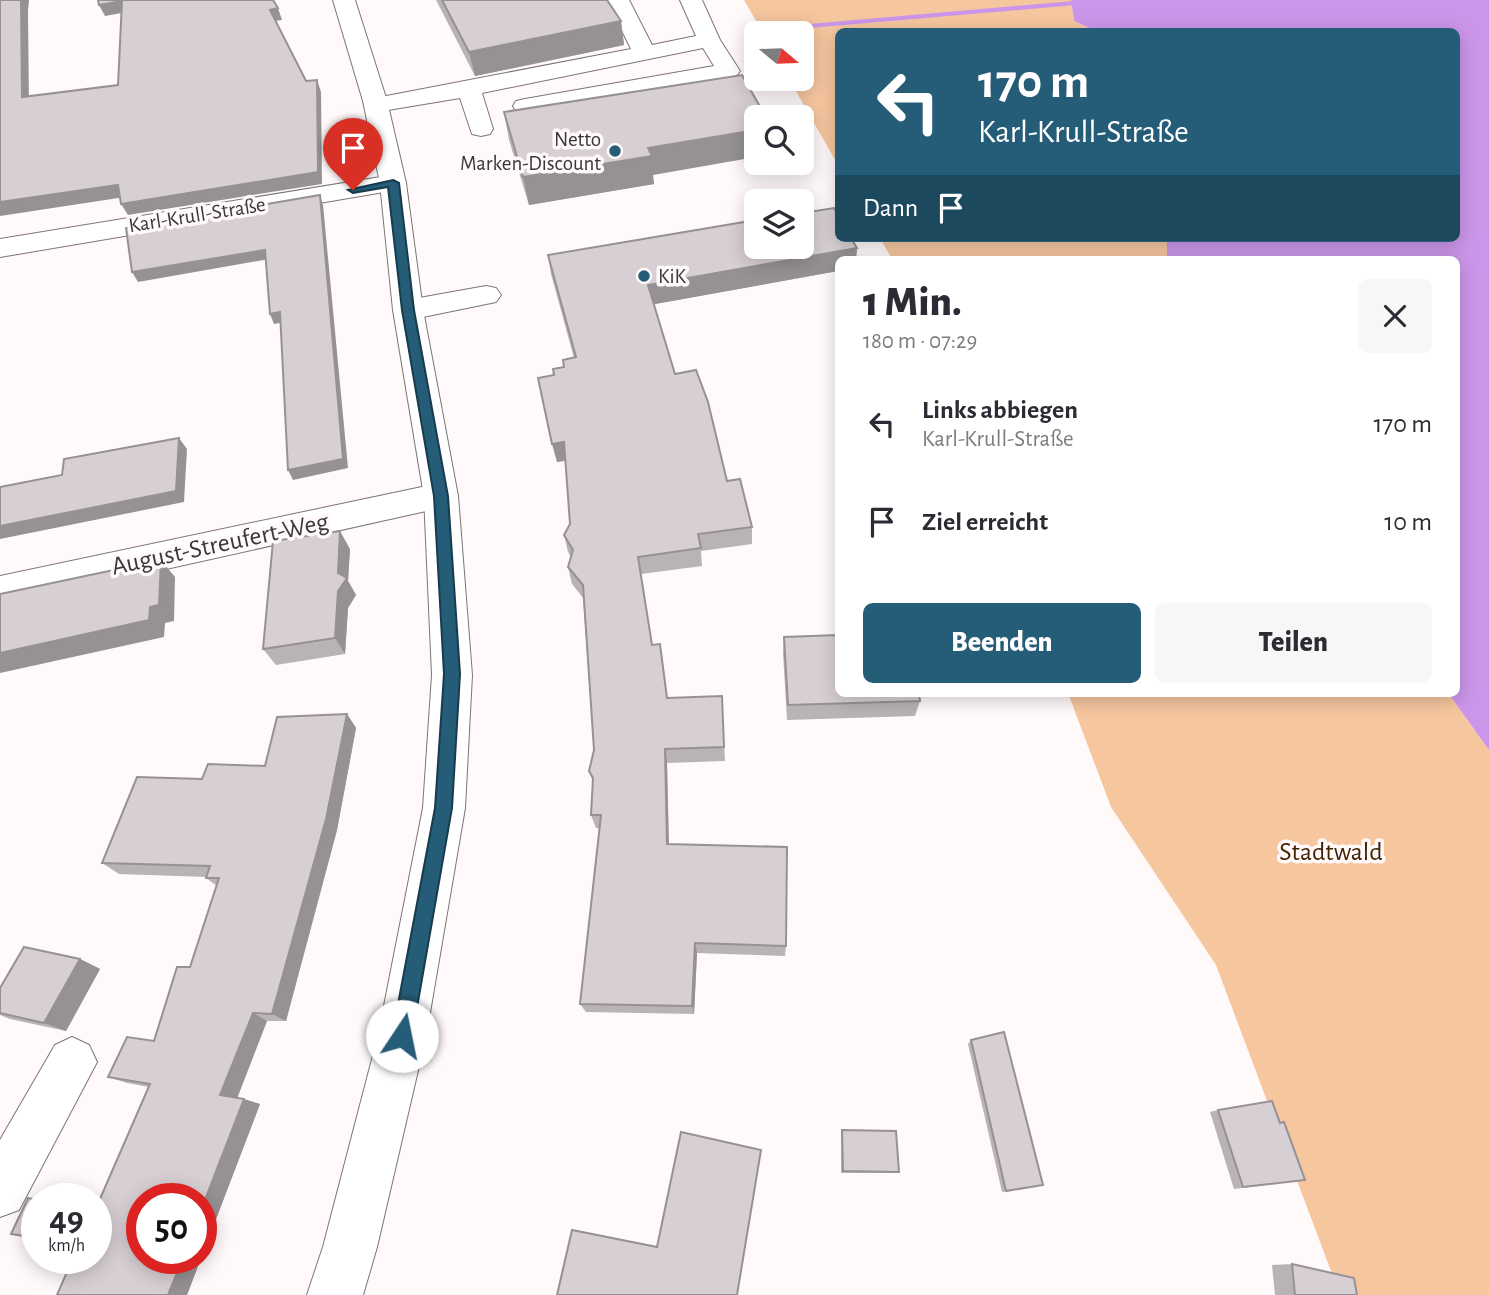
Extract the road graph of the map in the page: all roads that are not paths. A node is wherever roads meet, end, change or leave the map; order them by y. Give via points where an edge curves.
1 (344, 0) edge
2 (691, 0) edge
3 (608, 1) edge
4 (709, 40) junction
5 (645, 52) junction
6 (469, 89) junction
7 (376, 105) junction
8 (525, 106) edge
9 (481, 129) dead end
10 (393, 183) junction
11 (0, 248) edge
12 (486, 295) dead end
13 (408, 310) junction
14 (441, 496) junction
15 (0, 591) edge
16 (72, 1062) dead end
17 (0, 1191) edge
18 (335, 1295) edge

1 - 7 main road
2 - 4 main road
3 - 5 main road
4 - 5 main road
4 - 8 main road via 728,71
5 - 6 main road
6 - 7 main road
6 - 9 main road
7 - 10 main road
10 - 11 main road, Karl-Krull-Straße
10 - 13 main road
12 - 13 main road
13 - 14 main road
14 - 15 main road, August-Streufert-Weg
14 - 18 main road via 452,674 444,808 402,1036
16 - 17 main road

